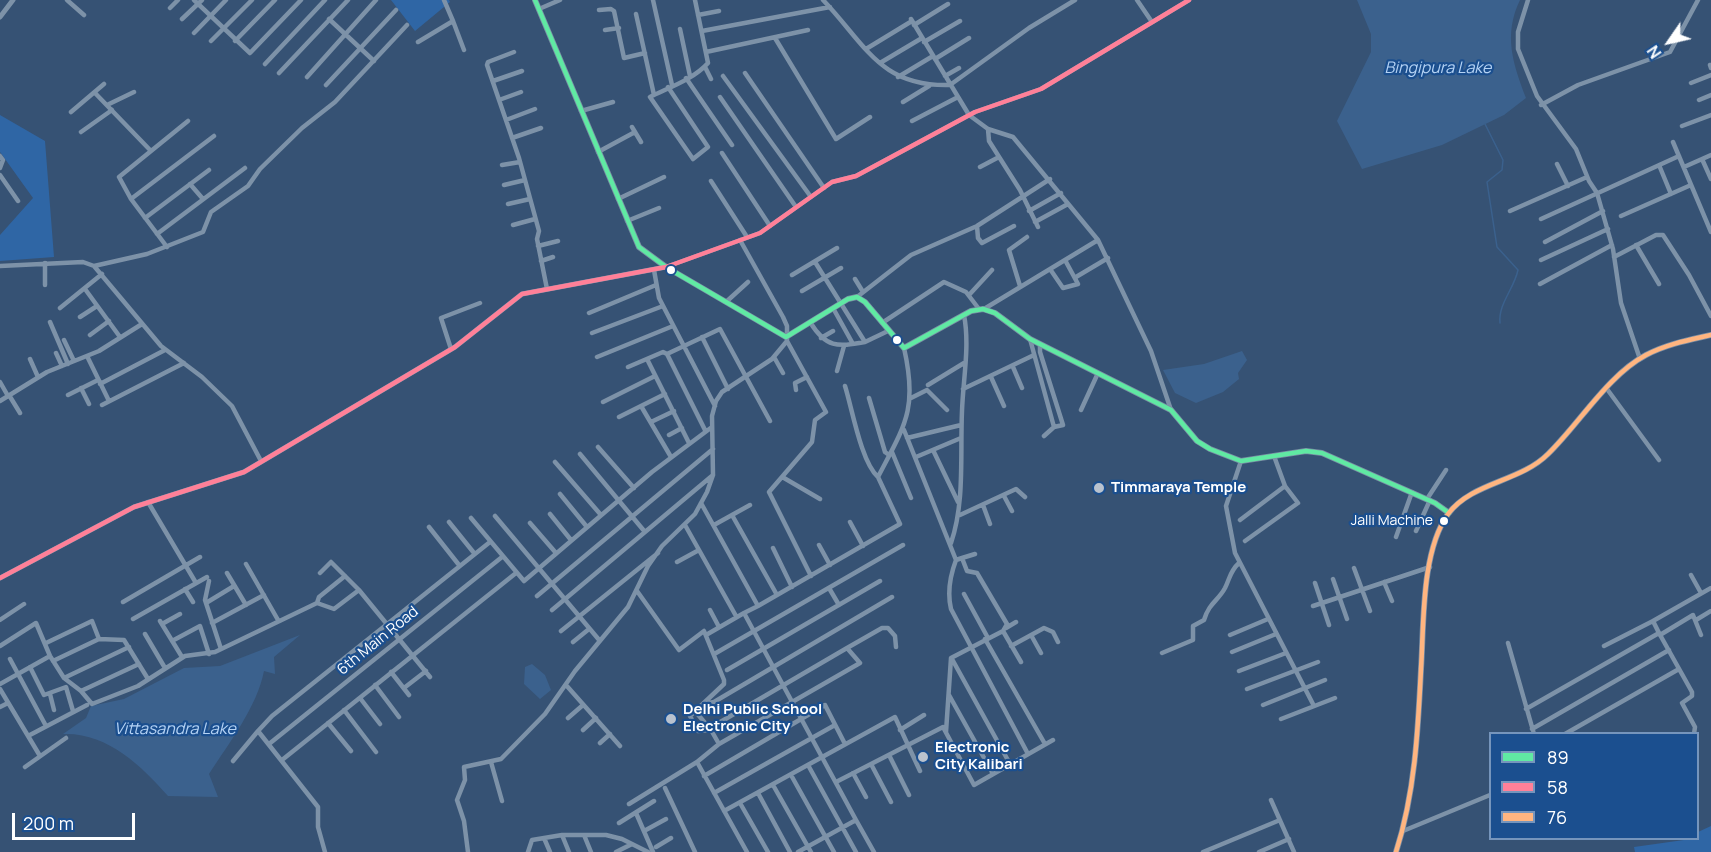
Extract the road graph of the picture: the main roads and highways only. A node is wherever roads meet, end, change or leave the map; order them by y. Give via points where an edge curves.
1 (535, 0) edge
2 (1711, 335) edge
3 (1449, 513) junction
4 (1396, 852) edge

1 - 3 main road via 639,247 786,339 840,303 860,295 904,348 982,309 1030,339 1170,410 1197,441 1210,449 1241,461 1306,451 1322,453 1412,492
2 - 3 main road via 1671,345 1640,359 1530,470 1485,488
3 - 4 main road via 1437,537 1430,567 1413,777

